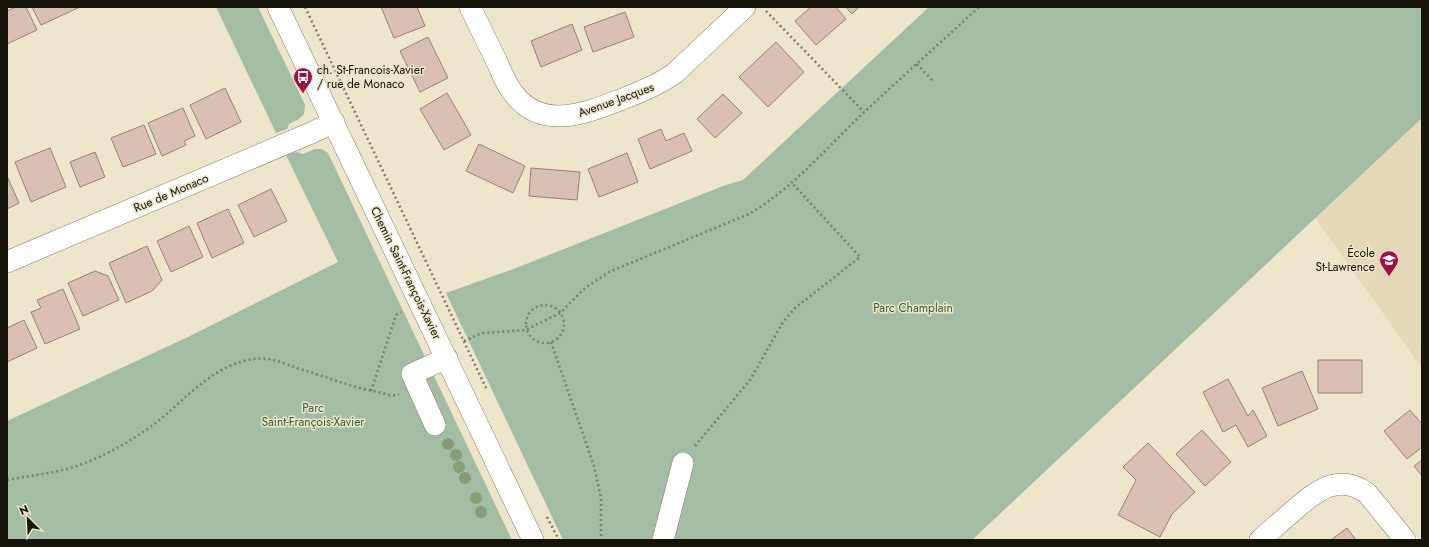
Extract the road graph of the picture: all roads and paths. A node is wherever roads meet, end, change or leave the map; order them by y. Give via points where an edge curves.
1 (278, 7) edge
2 (305, 7) edge
3 (470, 7) edge
4 (979, 7) edge
5 (754, 8) edge
6 (917, 64) junction
7 (933, 81) dead end
8 (864, 112) junction
9 (334, 122) junction
10 (791, 182) junction
11 (7, 262) edge
12 (406, 309) dead end
13 (560, 313) junction
14 (526, 330) junction
15 (464, 341) junction
16 (551, 342) junction
17 (447, 358) junction
18 (371, 391) junction
19 (487, 391) dead end
20 (395, 396) dead end
21 (435, 425) dead end
22 (683, 463) joint
23 (7, 480) edge
24 (545, 512) dead end
25 (533, 540) edge
26 (558, 540) edge
27 (602, 540) edge
28 (663, 540) edge
29 (1260, 540) edge
30 (1405, 540) edge

1 - 9 street, Chemin Saint-François-Xavier
2 - 15 path, Chemin Saint-François-Xavier
3 - 5 street, Avenue Jacques via 513,94 528,108 560,116 584,113 644,91 665,80
4 - 6 path
5 - 8 path
6 - 7 path
6 - 8 path
8 - 10 path
9 - 11 street, Rue de Monaco
9 - 17 street, Chemin Saint-François-Xavier
10 - 13 path via 772,199 749,214 609,272 585,288
10 - 22 path via 860,257 795,308 782,322 750,380
12 - 18 path via 396,316
13 - 14 path
13 - 14 path via 551,306 536,307 527,318
13 - 16 path via 564,320 563,331
14 - 15 path via 482,333
14 - 16 path via 536,341
15 - 19 path, Chemin Saint-François-Xavier
16 - 27 path via 594,466 601,498
17 - 21 street via 412,374
17 - 25 street, Chemin Saint-François-Xavier
18 - 20 path
18 - 23 path via 278,360 244,360 207,380 144,432 112,451 92,461 66,469
22 - 28 street
24 - 26 path
29 - 30 street via 1319,490 1344,484 1361,488 1367,493

